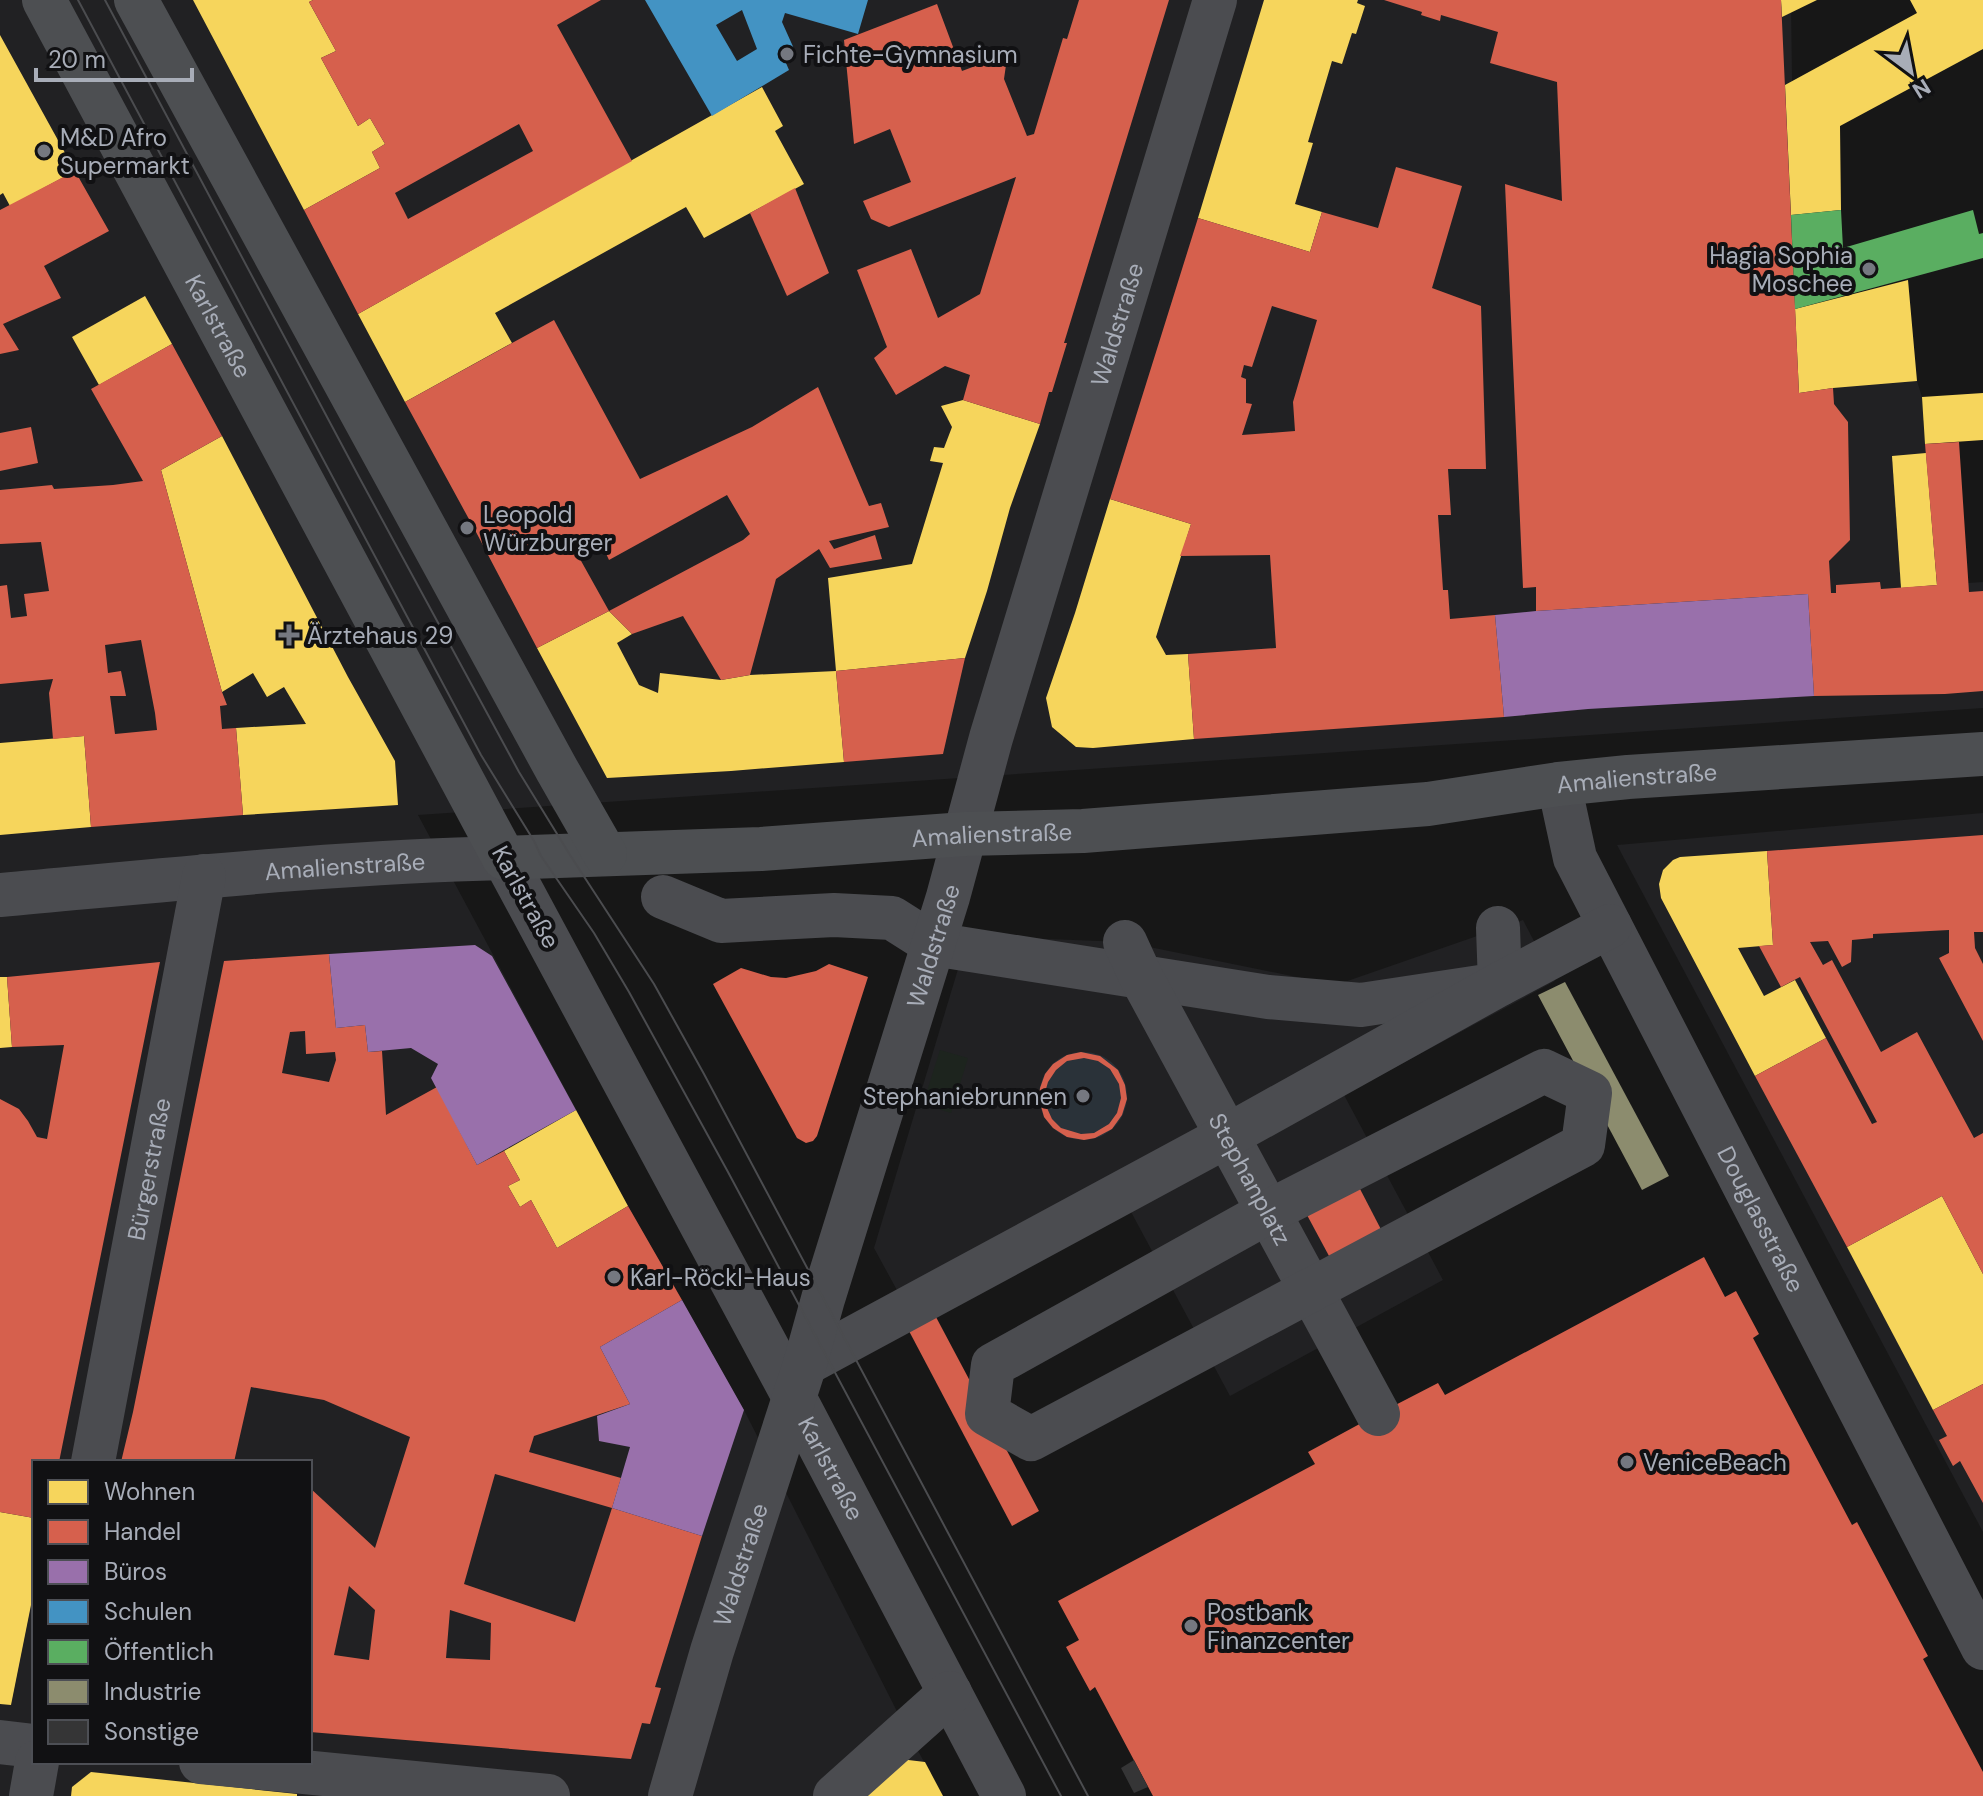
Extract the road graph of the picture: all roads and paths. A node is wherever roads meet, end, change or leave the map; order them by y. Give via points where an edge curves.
1 (44, 0) edge
2 (136, 0) edge
3 (1215, 0) edge
4 (1983, 754) edge
5 (1559, 784) junction
6 (965, 834) junction
7 (605, 854) junction
8 (504, 858) junction
9 (204, 876) junction
10 (0, 895) edge
11 (663, 897) dead end
12 (1610, 926) junction
13 (1498, 928) dead end
14 (933, 944) junction
15 (1133, 960) junction
16 (1500, 984) junction
17 (1227, 1136) junction
18 (1268, 1212) junction
19 (1311, 1291) junction
20 (799, 1380) junction
21 (1378, 1414) dead end
22 (93, 1460) edge
23 (1977, 1636) edge
24 (950, 1693) junction
25 (0, 1742) edge
26 (32, 1746) edge
27 (37, 1764) edge
28 (221, 1764) edge
29 (31, 1796) edge
30 (548, 1796) edge
31 (670, 1796) edge
32 (835, 1796) edge
33 (1004, 1796) edge

1 - 8 main road, Karlstraße
2 - 7 main road
3 - 6 street, Waldstraße
4 - 5 main road, Amalienstraße
5 - 6 main road, Amalienstraße via 1413,805 1083,831
5 - 12 street, Douglasstraße via 1575,858
6 - 7 main road, Amalienstraße
6 - 14 street, Waldstraße
7 - 8 main road, Amalienstraße
8 - 9 street, Amalienstraße
8 - 20 street, Karlstraße
9 - 10 street, Amalienstraße
9 - 22 street, Bürgerstraße
11 - 14 street via 721,921 834,915 892,918
12 - 16 street
12 - 23 street, Douglasstraße
13 - 16 street
14 - 15 street
14 - 20 street, Waldstraße
15 - 16 street via 1268,997 1361,1005
15 - 17 street, Stephanplatz
16 - 17 street
17 - 18 street, Stephanplatz
17 - 20 street
18 - 19 street, Stephanplatz
18 - 19 street via 1544,1071 1590,1093 1583,1145
18 - 19 street via 993,1365 987,1414 1031,1439
19 - 21 street, Stephanplatz
20 - 24 street, Karlstraße
20 - 31 street, Waldstraße
24 - 32 street
24 - 33 street, Karlstraße
25 - 26 street
27 - 29 street
28 - 30 street

